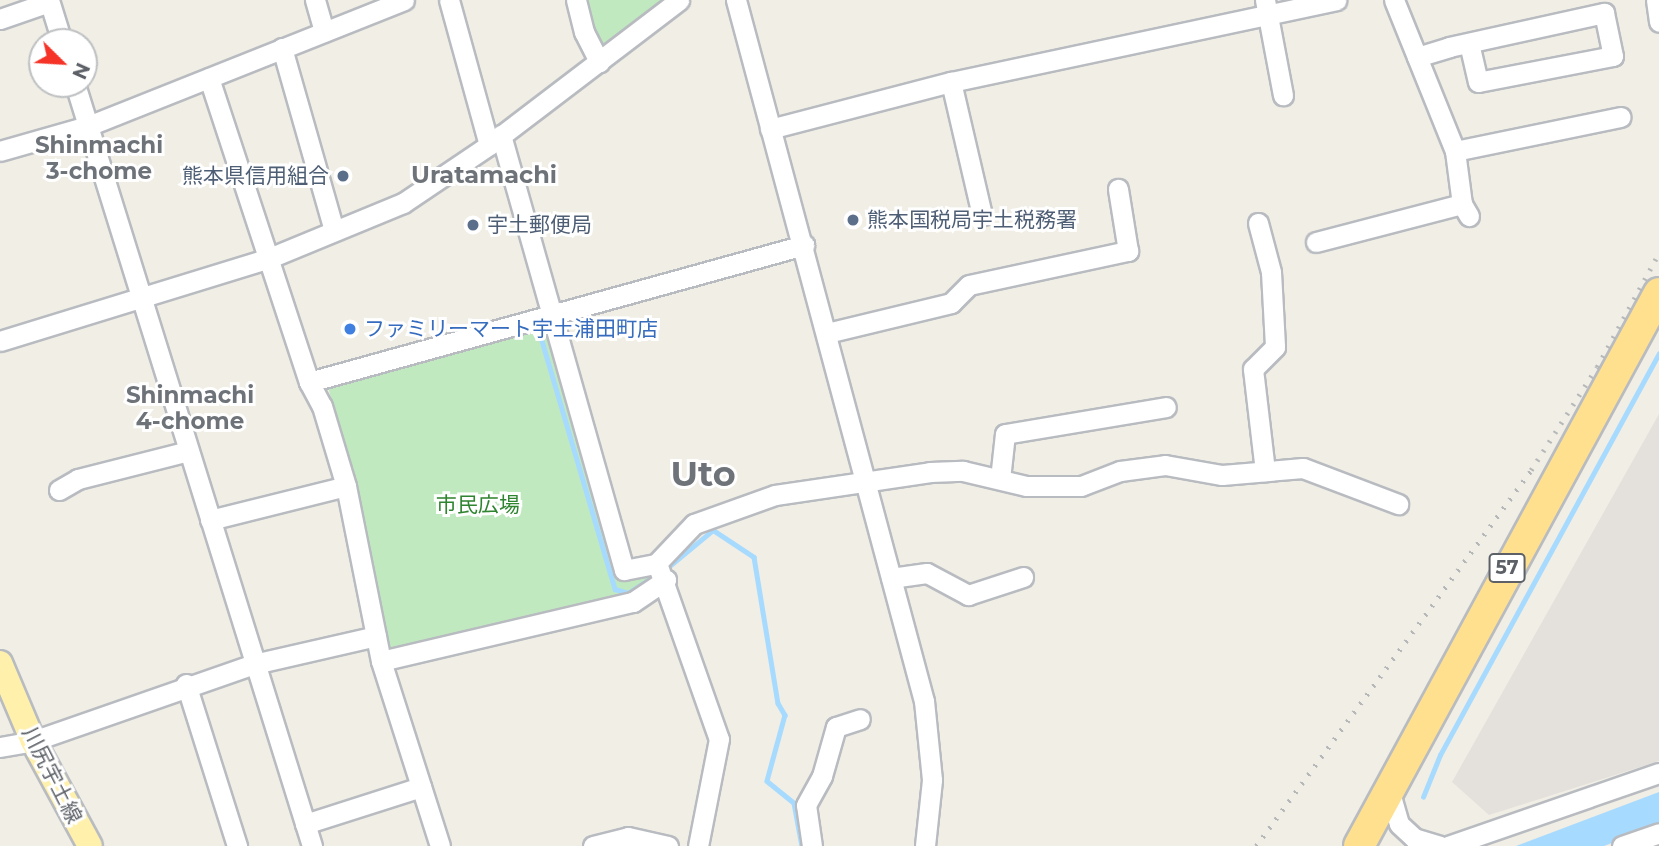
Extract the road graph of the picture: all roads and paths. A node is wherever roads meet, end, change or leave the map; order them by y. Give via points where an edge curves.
1 (315, 0) edge
2 (404, 0) edge
3 (449, 0) edge
4 (576, 0) edge
5 (679, 0) edge
6 (736, 0) edge
7 (1336, 0) edge
8 (1394, 0) edge
9 (1656, 0) edge
10 (49, 1) edge
11 (1266, 7) edge
12 (0, 19) edge
13 (1659, 22) edge
14 (58, 28) edge
15 (324, 32) junction
16 (1469, 43) junction
17 (282, 48) junction
18 (1417, 57) junction
19 (599, 62) junction
20 (209, 78) junction
21 (951, 82) junction
22 (1283, 95) dead end
23 (79, 98) edge
24 (1621, 117) dead end
25 (88, 126) junction
26 (770, 129) junction
27 (495, 140) junction
28 (0, 151) edge
29 (1455, 151) junction
30 (1118, 189) dead end
31 (982, 215) dead end
32 (1258, 223) dead end
33 (334, 230) junction
34 (1316, 242) dead end
35 (804, 245) junction
36 (267, 259) junction
37 (1659, 293) edge
38 (142, 295) junction
39 (548, 313) junction
40 (827, 333) junction
41 (0, 341) edge
42 (309, 382) junction
43 (1166, 407) dead end
44 (189, 451) junction
45 (1265, 471) junction
46 (1000, 479) junction
47 (866, 481) junction
48 (346, 486) junction
49 (59, 490) dead end
50 (1398, 504) dead end
51 (210, 520) junction
52 (661, 572) junction
53 (1023, 577) dead end
54 (891, 579) junction
55 (376, 636) junction
56 (381, 661) junction
57 (0, 663) edge
58 (254, 664) junction
59 (186, 684) junction
60 (860, 719) dead end
61 (33, 741) junction
62 (0, 747) edge
63 (1659, 773) edge
64 (421, 787) junction
65 (1390, 789) junction
66 (304, 824) junction
67 (1659, 833) edge
68 (435, 845) edge
69 (90, 846) edge
70 (237, 846) edge
71 (312, 846) edge
72 (593, 846) edge
73 (668, 846) edge
74 (698, 846) edge
75 (812, 846) edge
76 (925, 846) edge
77 (1359, 846) edge
78 (1440, 846) edge
79 (1448, 846) edge
80 (1622, 846) edge

1 - 15 street
2 - 15 street
3 - 27 street
4 - 19 street via 584,32
5 - 19 street
6 - 26 street
7 - 11 street
8 - 18 street
9 - 13 street
10 - 12 street
10 - 14 street
11 - 21 street
11 - 22 street
15 - 17 street
16 - 16 street via 1604,13 1613,56 1478,82
16 - 18 street
17 - 20 street
17 - 33 street
18 - 29 street
19 - 27 street
20 - 25 street
20 - 36 street
21 - 26 street
21 - 31 street
23 - 25 street
24 - 29 street
25 - 28 street
25 - 38 street
26 - 35 street
27 - 33 street via 403,203
27 - 39 street
29 - 34 street via 1465,210
30 - 40 street via 1128,251 969,285 951,303
32 - 45 street via 1271,272 1275,347 1253,369
33 - 36 street
35 - 39 street
35 - 40 street
36 - 38 street
36 - 42 street
37 - 65 highway, 57
38 - 41 street
38 - 44 street
39 - 42 street
39 - 52 street via 624,570
40 - 47 street
42 - 48 street via 322,406
43 - 46 street via 1005,434
44 - 49 street via 78,479
44 - 51 street
45 - 46 street via 1222,475 1165,465 1121,471 1081,486 1026,486
45 - 50 street via 1303,468
46 - 47 street via 963,471
47 - 52 street via 775,495 694,524
47 - 54 street
48 - 51 street
48 - 55 street
51 - 58 street
52 - 56 street via 633,602
52 - 74 street via 719,739
53 - 54 street via 968,595 927,573
54 - 76 street via 928,726 932,780
55 - 56 street
55 - 58 street
56 - 64 street
57 - 61 main road, 川尻宇土線
58 - 59 street
58 - 66 street
59 - 61 street
59 - 70 street
60 - 75 street via 836,727 822,776 806,805
61 - 62 street
61 - 69 main road, 川尻宇土線
63 - 79 street
64 - 66 street
64 - 68 street
65 - 77 highway, 57
65 - 78 street via 1399,824 1413,838
66 - 71 street
67 - 80 street
72 - 73 street via 628,836

